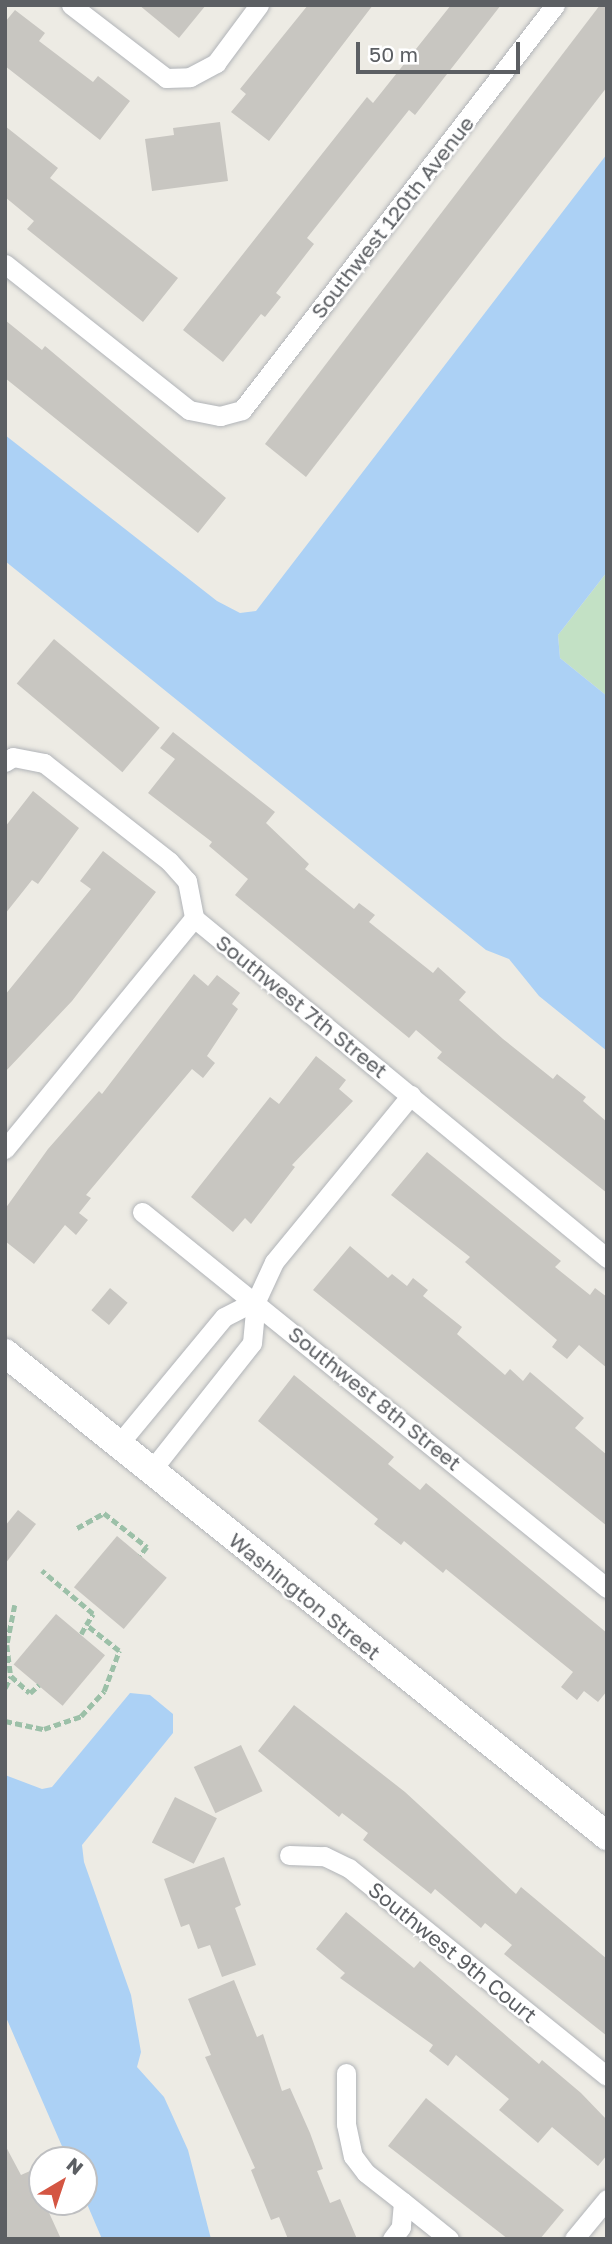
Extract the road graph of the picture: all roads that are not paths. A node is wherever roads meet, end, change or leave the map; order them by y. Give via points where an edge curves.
1 (71, 5) edge
2 (259, 5) edge
3 (555, 5) edge
4 (5, 264) edge
5 (9, 760) edge
6 (194, 918) junction
7 (411, 1095) junction
8 (5, 1149) edge
9 (142, 1212) dead end
10 (607, 1258) edge
11 (256, 1301) junction
12 (5, 1353) edge
13 (117, 1445) junction
14 (150, 1472) junction
15 (607, 1588) edge
16 (607, 1836) edge
17 (289, 1854) dead end
18 (346, 2073) dead end
19 (607, 2076) edge
20 (607, 2199) edge
21 (403, 2202) junction
22 (392, 2239) edge
23 (449, 2239) edge
24 (575, 2239) edge

1 - 2 street via 166,78 190,77 216,63
3 - 4 street, Southwest 120th Avenue via 242,410 220,416 189,410
5 - 6 street via 44,763 169,861 187,881
6 - 7 street, Southwest 7th Street
6 - 8 street
7 - 10 street, Southwest 7th Street
7 - 11 street via 274,1262
9 - 11 street, Southwest 8th Street
11 - 13 street via 224,1317
11 - 14 street via 252,1343
11 - 15 street, Southwest 8th Street
12 - 13 street, Washington Street
13 - 14 street, Washington Street
14 - 16 street, Washington Street
17 - 19 street, Southwest 9th Court via 324,1856 349,1868
18 - 21 street via 346,2124 353,2156 366,2173
20 - 24 street
21 - 22 street via 401,2227
21 - 23 street

